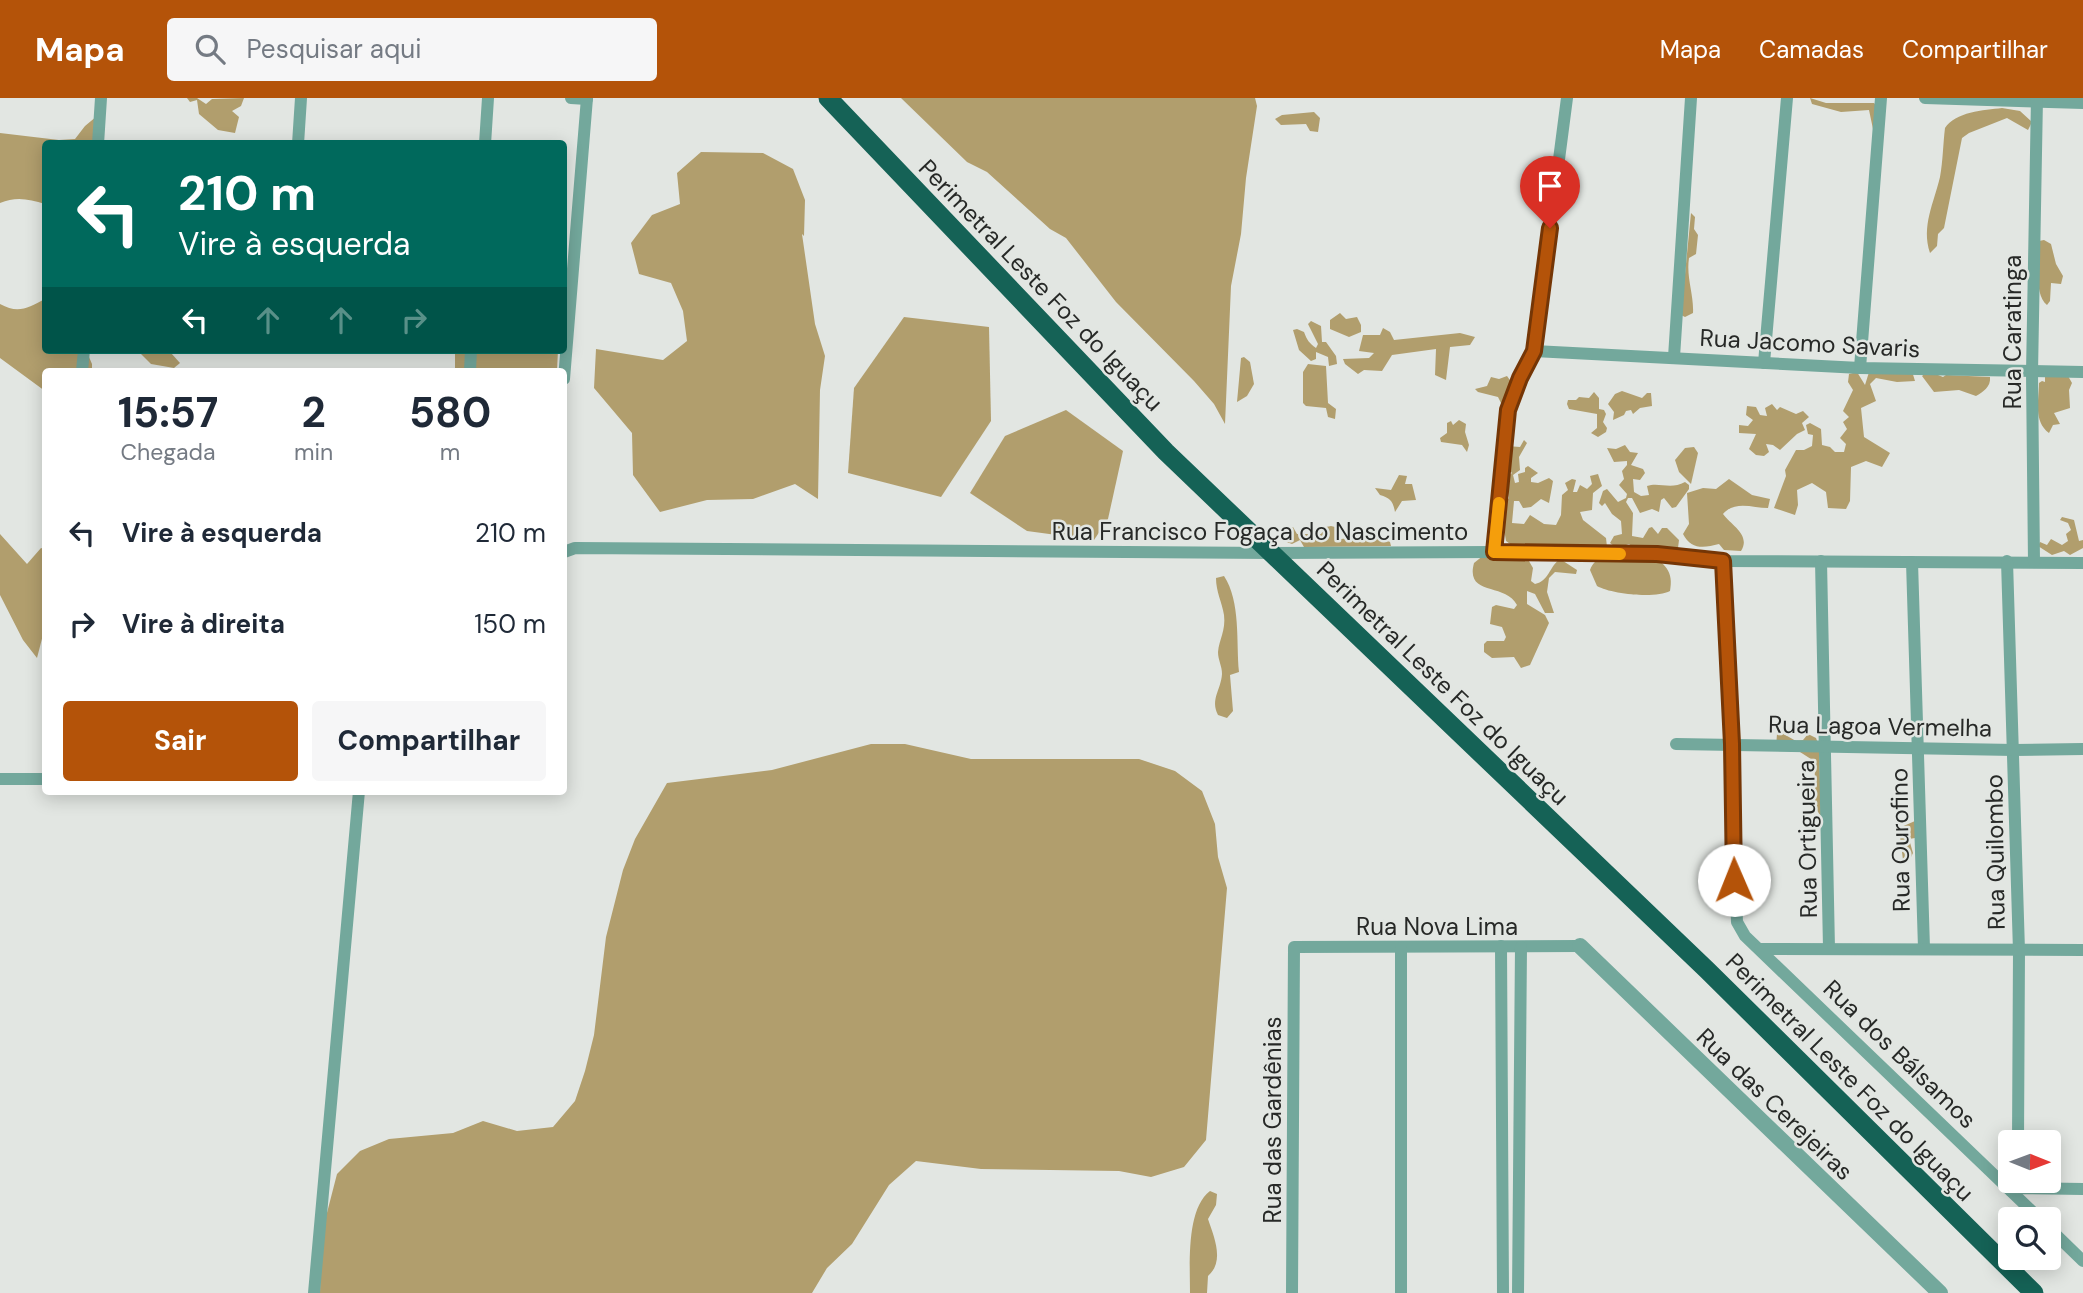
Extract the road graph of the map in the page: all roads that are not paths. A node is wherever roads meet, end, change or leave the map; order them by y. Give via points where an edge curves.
1 (101, 98) edge
2 (301, 98) edge
3 (488, 98) edge
4 (572, 98) edge
5 (828, 98) edge
6 (1567, 98) edge
7 (1691, 98) edge
8 (1787, 98) edge
9 (1881, 98) edge
10 (1925, 98) edge
11 (587, 99) edge
12 (2036, 100) edge
13 (2083, 103) edge
14 (98, 140) edge
15 (298, 140) edge
16 (485, 140) edge
17 (567, 342) edge
18 (1534, 351) junction
19 (1674, 357) junction
20 (1764, 363) junction
21 (1860, 368) junction
22 (2083, 372) edge
23 (2032, 373) junction
24 (567, 551) edge
25 (1494, 552) junction
26 (1272, 553) junction
27 (1723, 561) junction
28 (1821, 561) junction
29 (2007, 561) junction
30 (1912, 562) junction
31 (2035, 562) junction
32 (2083, 563) edge
33 (1676, 744) dead end
34 (1732, 744) junction
35 (1826, 747) junction
36 (1919, 747) junction
37 (2083, 749) edge
38 (2014, 750) junction
39 (0, 779) edge
40 (42, 779) edge
41 (359, 795) edge
42 (1502, 946) junction
43 (1580, 946) joint
44 (1294, 947) joint
45 (1521, 947) junction
46 (1401, 948) junction
47 (1760, 948) junction
48 (1829, 948) junction
49 (1924, 948) junction
50 (2083, 950) edge
51 (2019, 951) junction
52 (2018, 1130) edge
53 (1998, 1171) edge
54 (2062, 1188) edge
55 (2083, 1189) edge
56 (2061, 1240) edge
57 (2083, 1261) edge
58 (314, 1293) edge
59 (1292, 1293) edge
60 (1401, 1293) edge
61 (1503, 1293) edge
62 (1518, 1293) edge
63 (1940, 1293) edge
64 (2034, 1293) edge

1 - 14 street
2 - 15 street
3 - 16 street
4 - 11 street
5 - 26 highway, Perimetral Leste Foz do Iguaçu via 1166,452
6 - 18 street
7 - 19 street
8 - 20 street
9 - 21 street
10 - 12 street
11 - 17 street
12 - 13 street
12 - 23 street, Rua Caratinga
18 - 19 street, Rua Jacomo Savaris
18 - 25 street via 1508,410
19 - 20 street, Rua Jacomo Savaris
20 - 21 street, Rua Jacomo Savaris
21 - 23 street, Rua Jacomo Savaris
22 - 23 street, Rua Jacomo Savaris
23 - 31 street, Rua Caratinga
24 - 26 street, Rua Francisco Fogaça do Nascimento
25 - 26 street, Rua Francisco Fogaça do Nascimento
25 - 27 street, Rua Francisco Fogaça do Nascimento via 1657,554
26 - 64 highway, Perimetral Leste Foz do Iguaçu via 1707,970
27 - 28 street, Rua Francisco Fogaça do Nascimento
27 - 34 street, Rua dos Bálsamos
28 - 30 street, Rua Francisco Fogaça do Nascimento
28 - 35 street, Rua Ortigueira
29 - 30 street, Rua Francisco Fogaça do Nascimento
29 - 31 street, Rua Francisco Fogaça do Nascimento
29 - 38 street, Rua Quilombo
30 - 36 street, Rua Ourofino
31 - 32 street, Rua Francisco Fogaça do Nascimento
33 - 34 street, Rua Lagoa Vermelha
34 - 35 street, Rua Lagoa Vermelha
34 - 47 street, Rua dos Bálsamos via 1737,922
35 - 36 street, Rua Lagoa Vermelha
35 - 48 street, Rua Ortigueira
36 - 38 street, Rua Lagoa Vermelha
36 - 49 street, Rua Ourofino
37 - 38 street, Rua Lagoa Vermelha
38 - 51 street, Rua Quilombo
39 - 40 street
41 - 58 street
42 - 45 street, Rua Nova Lima
42 - 46 street, Rua Nova Lima
42 - 61 street
43 - 45 street, Rua Nova Lima
43 - 63 street, Rua das Cerejeiras
44 - 46 street, Rua Nova Lima
44 - 59 street, Rua das Gardênias
45 - 62 street
46 - 60 street
47 - 48 street
47 - 53 street, Rua dos Bálsamos
48 - 49 street
49 - 51 street
50 - 51 street
51 - 52 street, Rua Quilombo
54 - 55 street
56 - 57 street

